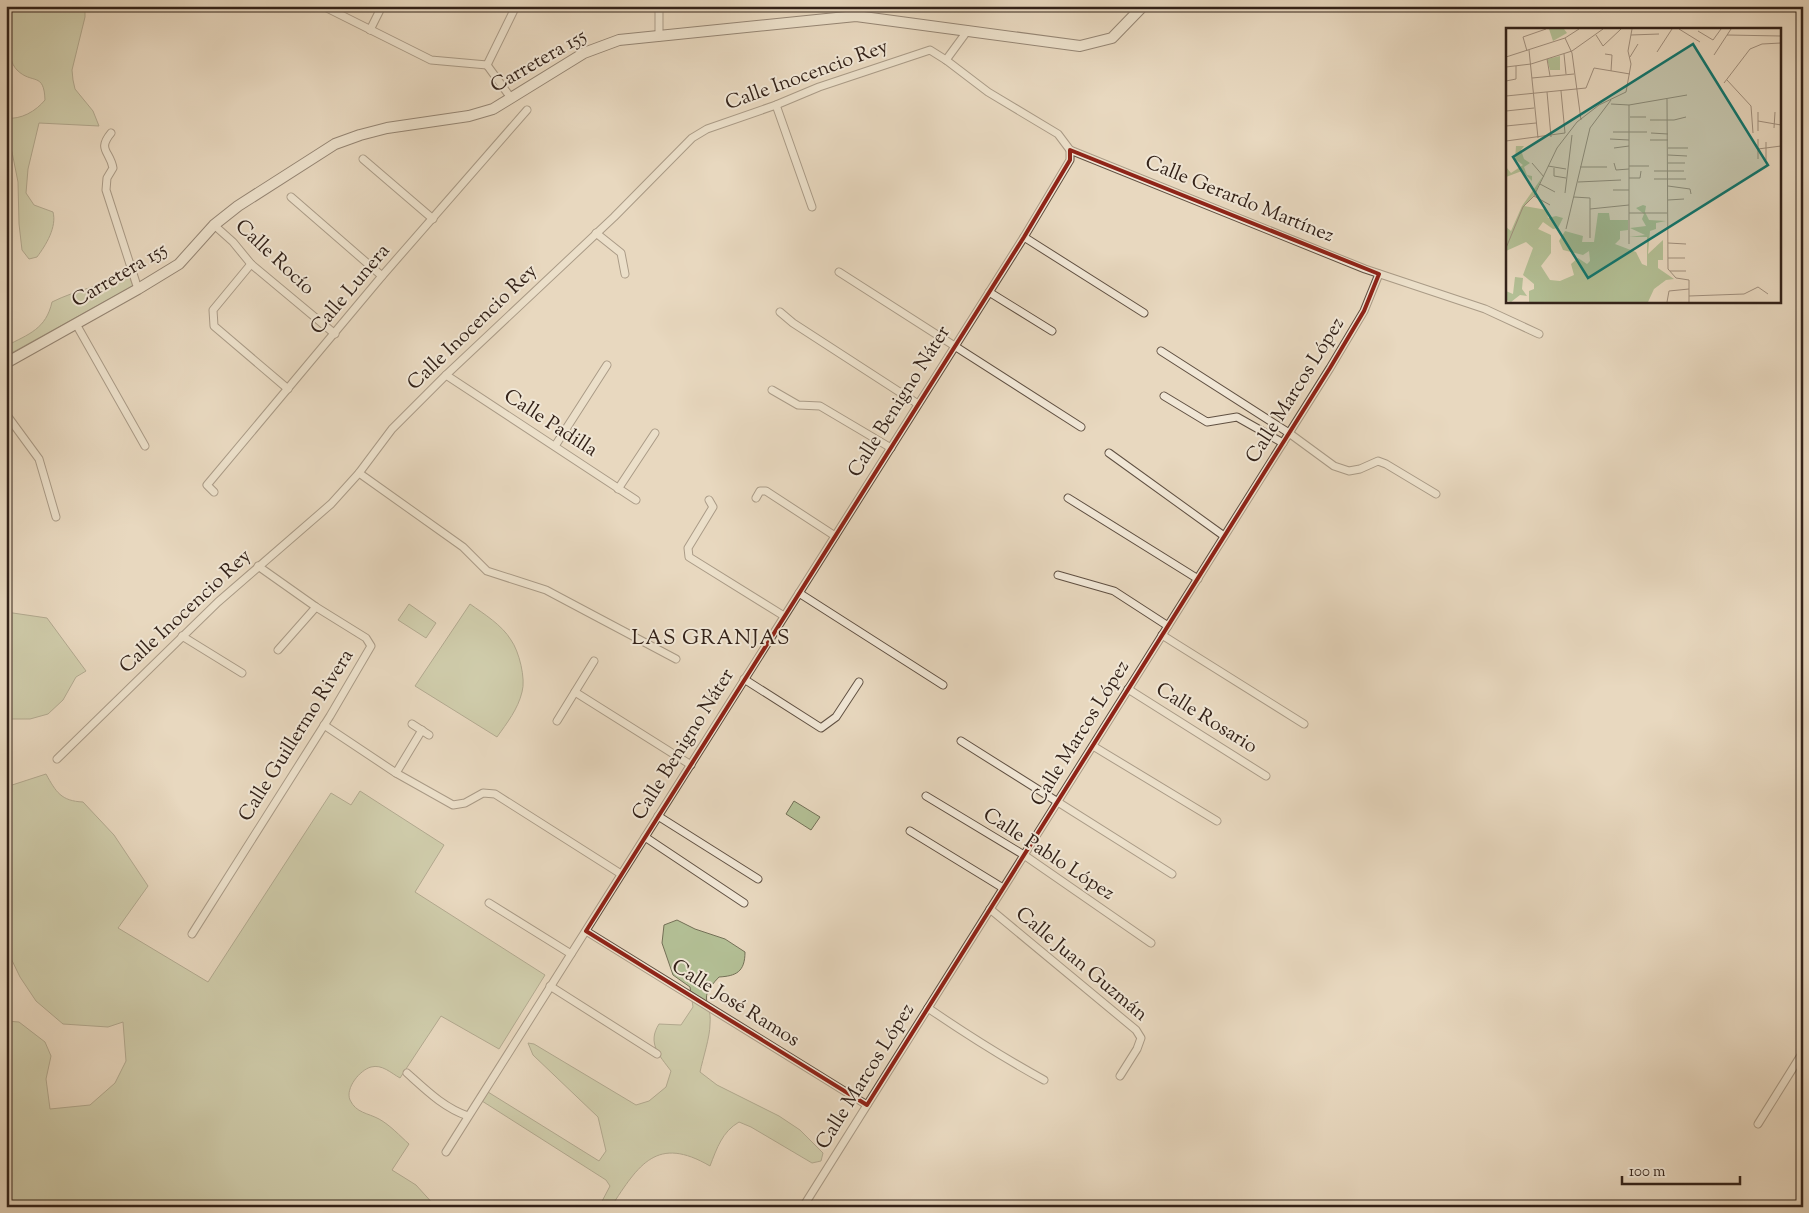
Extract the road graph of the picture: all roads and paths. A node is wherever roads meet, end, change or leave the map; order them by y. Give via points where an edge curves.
1 (322, 6) edge
2 (382, 6) edge
3 (516, 6) edge
4 (659, 6) edge
5 (1143, 6) edge
6 (370, 30) junction
7 (968, 30) junction
8 (659, 36) junction
9 (946, 60) junction
10 (487, 65) junction
11 (510, 98) junction
12 (776, 105) junction
13 (527, 110) dead end
14 (111, 133) dead end
15 (1070, 150) junction
16 (364, 159) dead end
17 (291, 197) dead end
18 (812, 207) dead end
19 (433, 219) junction
20 (214, 226) junction
21 (596, 233) junction
22 (1024, 237) junction
23 (251, 264) junction
24 (839, 272) dead end
25 (625, 274) dead end
26 (1379, 274) junction
27 (382, 276) junction
28 (138, 289) junction
29 (989, 292) junction
30 (780, 312) dead end
31 (1144, 313) dead end
32 (76, 324) junction
33 (1052, 331) dead end
34 (335, 334) junction
35 (1539, 334) dead end
36 (954, 346) junction
37 (1161, 351) dead end
38 (6, 363) edge
39 (607, 365) dead end
40 (446, 375) junction
41 (288, 389) junction
42 (772, 390) dead end
43 (1164, 396) dead end
44 (918, 404) junction
45 (6, 414) edge
46 (1081, 427) dead end
47 (1289, 433) junction
48 (655, 434) dead end
49 (1283, 443) junction
50 (145, 446) dead end
51 (555, 446) junction
52 (891, 448) junction
53 (1109, 453) dead end
54 (359, 473) junction
55 (618, 488) junction
56 (214, 492) dead end
57 (1436, 494) dead end
58 (756, 498) dead end
59 (1068, 498) dead end
60 (636, 500) dead end
61 (708, 500) dead end
62 (56, 517) dead end
63 (835, 536) junction
64 (1224, 536) junction
65 (258, 566) junction
66 (1058, 575) dead end
67 (1198, 579) junction
68 (799, 593) junction
69 (316, 607) junction
70 (784, 616) junction
71 (1168, 626) junction
72 (1162, 635) junction
73 (182, 636) junction
74 (278, 650) dead end
75 (676, 659) dead end
76 (594, 660) dead end
77 (242, 673) dead end
78 (744, 679) junction
79 (860, 682) dead end
80 (943, 685) dead end
81 (1128, 689) junction
82 (575, 692) junction
83 (557, 721) dead end
84 (412, 724) dead end
85 (1304, 724) dead end
86 (324, 725) junction
87 (422, 730) junction
88 (429, 734) dead end
89 (961, 741) dead end
90 (1093, 746) junction
91 (57, 759) dead end
92 (691, 765) junction
93 (396, 773) junction
94 (1266, 776) dead end
95 (926, 796) dead end
96 (1058, 802) junction
97 (658, 816) junction
98 (1217, 821) dead end
99 (910, 831) dead end
100 (645, 837) junction
101 (1024, 855) junction
102 (621, 874) junction
103 (1172, 874) dead end
104 (758, 879) dead end
105 (1003, 888) junction
106 (744, 902) dead end
107 (488, 903) dead end
108 (990, 909) junction
109 (586, 931) junction
110 (192, 934) dead end
111 (1151, 943) dead end
112 (571, 954) junction
113 (550, 986) junction
114 (928, 1008) junction
115 (1803, 1052) edge
116 (657, 1054) dead end
117 (407, 1073) dead end
118 (1120, 1076) dead end
119 (1044, 1080) dead end
120 (867, 1105) junction
121 (468, 1116) junction
122 (1758, 1124) dead end
123 (446, 1152) dead end
124 (803, 1207) edge

1 - 6 street
2 - 6 street
3 - 10 street
4 - 8 street
5 - 7 street, Carretera 155 via 1112,38 1080,46
6 - 10 street via 431,60
7 - 8 street, Carretera 155 via 856,16
7 - 9 street
8 - 11 street, Carretera 155 via 619,40 600,46
9 - 12 street, Calle Inocencio Rey via 930,50
9 - 15 street, Calle Gerardo Martínez via 988,92 1058,134
10 - 11 street
11 - 20 street, Carretera 155 via 493,109 469,116 387,128 335,144
12 - 18 street
12 - 21 street, Calle Inocencio Rey via 707,129 692,138
13 - 19 street, Calle Lunera
14 - 28 street via 104,141 104,149 112,160 113,168 107,178 106,190
15 - 22 street, Calle Benigno Náter via 1070,160
15 - 26 street, Calle Gerardo Martínez
16 - 19 street
17 - 27 street
19 - 27 street, Calle Lunera
20 - 23 street, Calle Rocío
20 - 28 street, Carretera 155 via 178,264
21 - 25 street via 621,253
21 - 40 street, Calle Inocencio Rey
22 - 29 street, Calle Benigno Náter
22 - 31 street
23 - 34 street, Calle Rocío
23 - 41 street via 213,310 214,326
24 - 36 street
26 - 35 street, Calle Gerardo Martínez via 1485,310
26 - 47 street, Calle Marcos López via 1364,311
27 - 34 street, Calle Lunera
28 - 32 street, Carretera 155
29 - 33 street
29 - 36 street, Calle Benigno Náter
30 - 44 street via 793,324
32 - 38 street, Carretera 155
32 - 50 street
34 - 41 street, Calle Lunera
36 - 44 street, Calle Benigno Náter
36 - 46 street
37 - 47 street
39 - 51 street
40 - 51 street, Calle Padilla
40 - 54 street, Calle Inocencio Rey via 392,429
41 - 56 street, Calle Lunera via 207,485
42 - 52 street via 798,405 820,406
43 - 49 street via 1208,422 1237,417
44 - 52 street, Calle Benigno Náter
45 - 62 street via 39,458
47 - 49 street, Calle Marcos López
47 - 57 street via 1334,466 1360,469 1378,461
48 - 55 street
49 - 64 street, Calle Marcos López
51 - 55 street, Calle Padilla
52 - 63 street, Calle Benigno Náter
53 - 64 street
54 - 65 street, Calle Inocencio Rey via 331,504
54 - 75 street via 463,548 487,571 546,590
55 - 60 street, Calle Padilla
58 - 63 street via 760,491 766,491
59 - 67 street
61 - 70 street via 713,507 688,548 689,557
63 - 68 street, Calle Benigno Náter
64 - 67 street, Calle Marcos López
65 - 69 street, Calle Guillermo Rivera
65 - 73 street, Calle Inocencio Rey
66 - 71 street via 1114,591
67 - 71 street, Calle Marcos López
68 - 70 street, Calle Benigno Náter
68 - 80 street
69 - 74 street
69 - 86 street, Calle Guillermo Rivera via 366,638 371,646
70 - 78 street, Calle Benigno Náter
71 - 72 street, Calle Marcos López
72 - 81 street, Calle Marcos López
72 - 85 street
73 - 77 street
73 - 91 street, Calle Inocencio Rey
76 - 82 street
78 - 79 street via 821,728 836,718
78 - 92 street, Calle Benigno Náter
81 - 90 street, Calle Marcos López
81 - 94 street, Calle Rosario
82 - 83 street
82 - 92 street
84 - 87 street
86 - 93 street
86 - 110 street, Calle Guillermo Rivera
87 - 88 street
87 - 93 street
89 - 96 street
90 - 96 street, Calle Marcos López
90 - 98 street
92 - 97 street, Calle Benigno Náter
93 - 102 street via 454,804 465,803 483,793 495,794
95 - 101 street, Calle Pablo López
96 - 101 street, Calle Marcos López
96 - 103 street
97 - 100 street, Calle Benigno Náter
97 - 104 street
99 - 105 street
100 - 102 street, Calle Benigno Náter
100 - 106 street
101 - 105 street, Calle Marcos López
101 - 111 street, Calle Pablo López
102 - 109 street, Calle Benigno Náter
105 - 108 street, Calle Marcos López
107 - 112 street
108 - 114 street, Calle Marcos López
108 - 118 street, Calle Juan Guzmán via 1136,1030 1141,1038
109 - 112 street, Calle Benigno Náter
109 - 120 street, Calle José Ramos
112 - 113 street, Calle Benigno Náter
113 - 116 street
113 - 121 street, Calle Benigno Náter
114 - 119 street
114 - 120 street, Calle Marcos López
115 - 122 street
117 - 121 street via 447,1106
120 - 124 street, Calle Marcos López
121 - 123 street, Calle Benigno Náter

